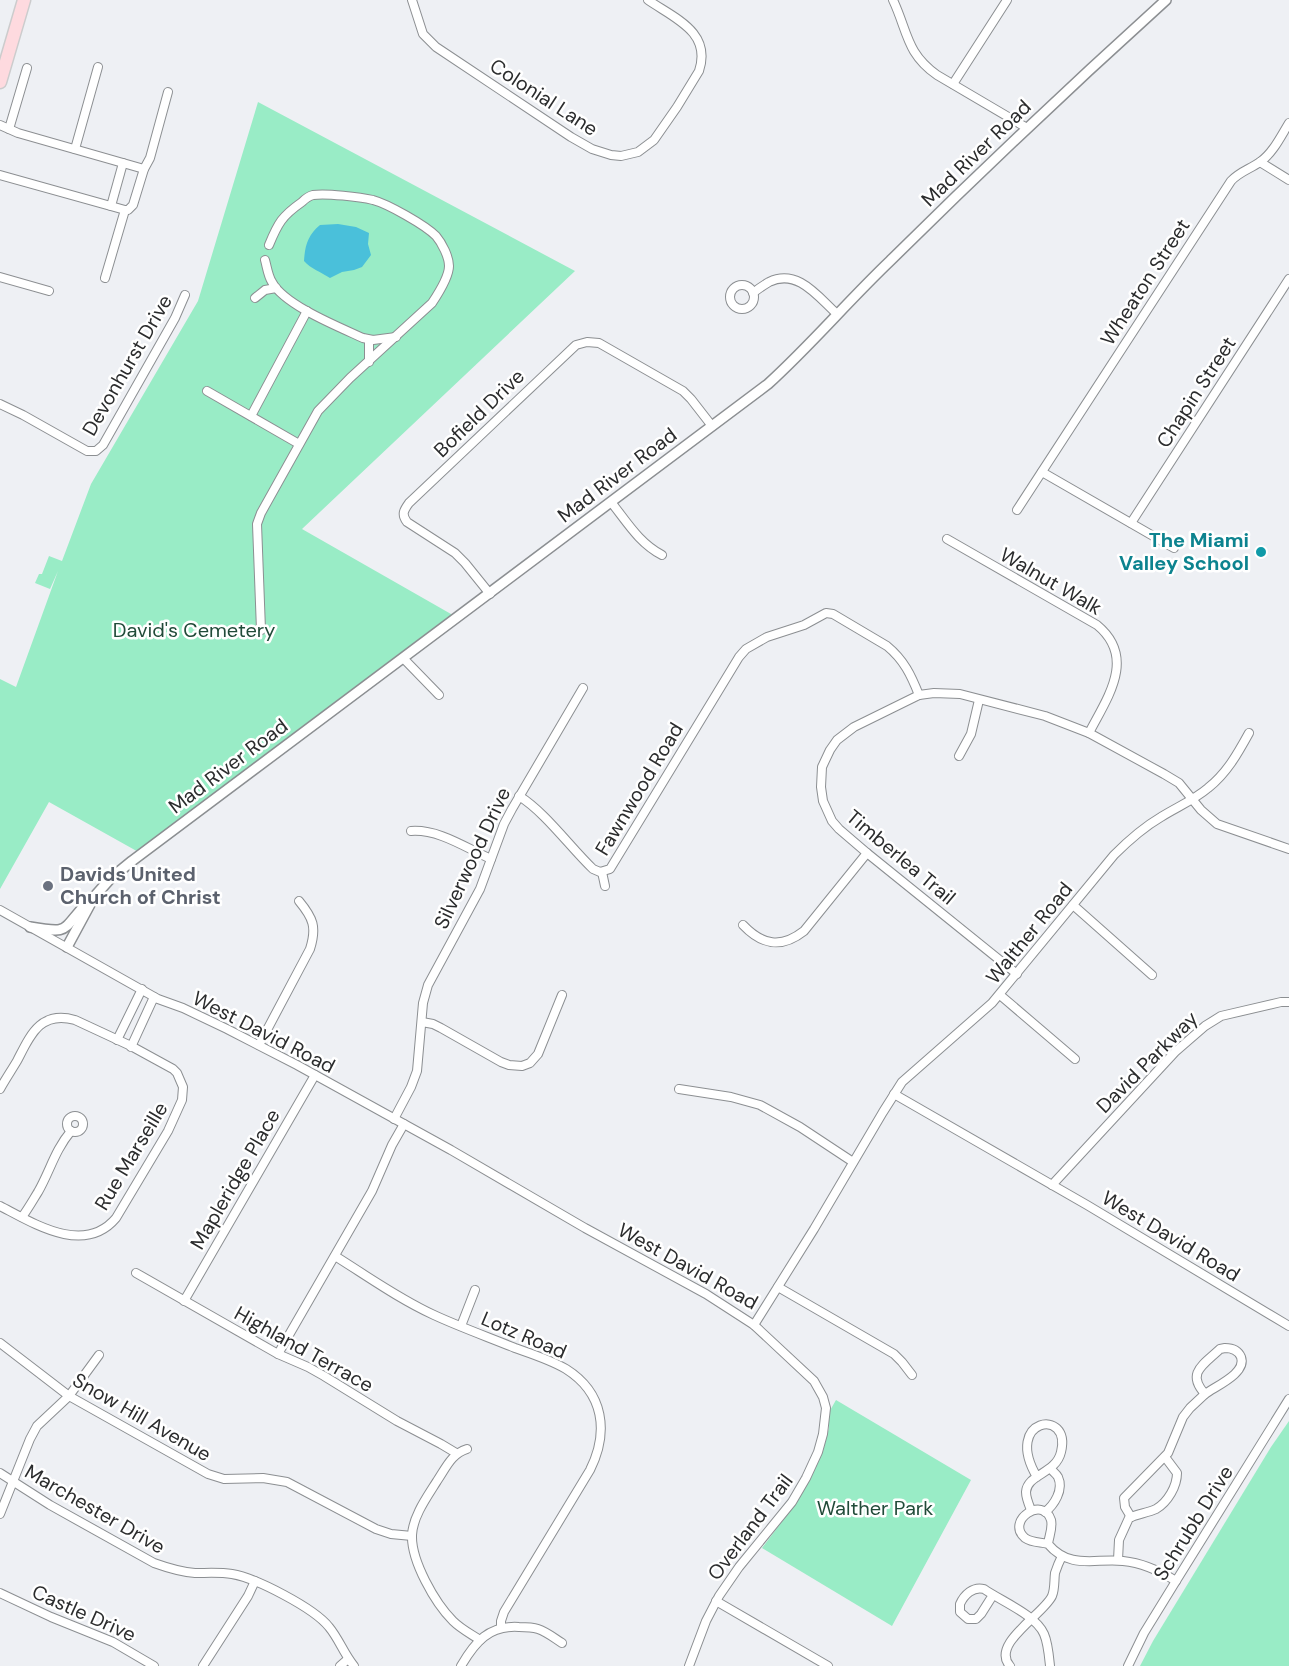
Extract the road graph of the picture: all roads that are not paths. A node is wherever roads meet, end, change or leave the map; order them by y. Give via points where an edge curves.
1 (24, 0) edge
2 (412, 0) edge
3 (648, 0) edge
4 (893, 0) edge
5 (1007, 0) edge
6 (1166, 0) edge
7 (98, 67) dead end
8 (27, 68) dead end
9 (0, 82) edge
10 (953, 84) junction
11 (168, 92) dead end
12 (1289, 123) edge
13 (0, 125) edge
14 (1027, 128) junction
15 (9, 129) junction
16 (75, 149) junction
17 (1260, 162) junction
18 (123, 163) junction
19 (144, 169) junction
20 (0, 176) edge
21 (1289, 180) edge
22 (111, 206) junction
23 (125, 210) junction
24 (269, 245) dead end
25 (265, 260) dead end
26 (0, 277) edge
27 (105, 278) dead end
28 (1289, 279) edge
29 (276, 288) junction
30 (49, 291) dead end
31 (753, 293) dead end
32 (185, 294) dead end
33 (255, 298) dead end
34 (307, 311) junction
35 (837, 315) junction
36 (396, 337) junction
37 (369, 339) junction
38 (369, 362) junction
39 (207, 391) dead end
40 (0, 404) edge
41 (251, 416) junction
42 (712, 426) junction
43 (299, 444) junction
44 (1042, 472) junction
45 (611, 502) junction
46 (1017, 510) dead end
47 (1131, 523) junction
48 (947, 539) dead end
49 (1174, 548) dead end
50 (662, 555) dead end
51 (490, 594) junction
52 (261, 630) dead end
53 (404, 658) junction
54 (583, 688) dead end
55 (439, 695) dead end
56 (919, 695) junction
57 (980, 700) junction
58 (1089, 733) junction
59 (1249, 733) dead end
60 (959, 756) dead end
61 (519, 796) junction
62 (1193, 799) junction
63 (411, 831) dead end
64 (1289, 849) edge
65 (867, 853) junction
66 (491, 859) junction
67 (602, 872) junction
68 (605, 886) dead end
69 (94, 897) junction
70 (299, 901) dead end
71 (1073, 905) junction
72 (0, 910) edge
73 (743, 926) dead end
74 (30, 927) junction
75 (68, 947) junction
76 (1017, 974) junction
77 (1152, 975) dead end
78 (142, 989) junction
79 (1000, 994) junction
80 (562, 995) dead end
81 (154, 997) junction
82 (1289, 1002) edge
83 (422, 1022) junction
84 (117, 1040) junction
85 (259, 1045) junction
86 (131, 1047) junction
87 (1075, 1059) dead end
88 (315, 1075) junction
89 (0, 1089) edge
90 (679, 1089) dead end
91 (894, 1094) junction
92 (394, 1119) junction
93 (404, 1124) junction
94 (71, 1131) dead end
95 (853, 1162) junction
96 (1052, 1185) junction
97 (0, 1206) edge
98 (22, 1217) junction
99 (335, 1256) junction
100 (135, 1273) dead end
101 (778, 1287) junction
102 (475, 1290) dead end
103 (184, 1301) junction
104 (754, 1325) junction
105 (461, 1326) junction
106 (1289, 1326) edge
107 (0, 1343) edge
108 (278, 1354) junction
109 (99, 1355) dead end
110 (912, 1375) dead end
111 (1205, 1395) junction
112 (69, 1396) junction
113 (1289, 1399) edge
114 (467, 1449) dead end
115 (456, 1453) junction
116 (1165, 1457) junction
117 (1051, 1469) junction
118 (0, 1473) edge
119 (1037, 1477) junction
120 (13, 1482) junction
121 (1031, 1510) junction
122 (1045, 1512) junction
123 (0, 1514) edge
124 (1131, 1517) junction
125 (412, 1536) junction
126 (1048, 1544) junction
127 (1062, 1556) junction
128 (1118, 1560) junction
129 (255, 1581) junction
130 (1176, 1581) junction
131 (0, 1593) edge
132 (993, 1595) junction
133 (716, 1601) junction
134 (1032, 1619) junction
135 (501, 1628) junction
136 (480, 1640) junction
137 (562, 1643) dead end
138 (348, 1659) junction
139 (154, 1666) edge
140 (203, 1666) edge
141 (340, 1666) edge
142 (354, 1666) edge
143 (461, 1666) edge
144 (689, 1666) edge
145 (828, 1666) edge
146 (1010, 1666) edge
147 (1050, 1666) edge
148 (1128, 1666) edge

1 - 9 main road
2 - 3 street, Colonial Lane via 423,34 436,47 592,149 621,156 639,152 654,140 701,65 701,48 695,34
4 - 10 street via 923,65
5 - 10 street
6 - 14 street, Mad River Road
7 - 16 street
8 - 15 street
10 - 14 street
11 - 19 street
12 - 17 street, Wheaton Street
13 - 15 street
14 - 35 street, Mad River Road
15 - 16 street
16 - 18 street
17 - 21 street
17 - 44 street, Wheaton Street via 1231,181
18 - 19 street
18 - 22 street
19 - 23 street via 133,205
20 - 22 street
22 - 23 street
23 - 27 street
24 - 36 street via 279,222 311,195 372,200 428,230 438,238 449,266 432,303
25 - 29 street
26 - 30 street
28 - 47 street, Chapin Street
29 - 33 street
29 - 34 street
31 - 35 street via 770,282 793,278
32 - 40 street, Devonhurst Drive via 168,332 96,452 87,452
34 - 37 street
34 - 41 street
35 - 42 street, Mad River Road via 780,374
36 - 37 street
36 - 38 street
37 - 38 street
38 - 43 street via 318,411
39 - 41 street
41 - 43 street
42 - 45 street, Mad River Road
42 - 51 street, Bofield Drive via 683,391 599,343 583,342 568,351 404,510 406,522 455,553
43 - 52 street via 257,524
44 - 46 street, Wheaton Street
44 - 47 street
45 - 50 street via 641,541
45 - 51 street, Mad River Road
47 - 49 street
48 - 58 street, Walnut Walk via 1097,625 1108,637 1116,654 1117,674
51 - 53 street, Mad River Road
53 - 55 street
53 - 69 street, Mad River Road via 132,861
54 - 61 street, Silverwood Drive
56 - 57 street, Timberlea Trail via 948,693
56 - 65 street, Timberlea Trail via 846,732 830,750 822,767 826,811 839,829
56 - 67 street, Fawnwood Road via 895,652 830,613 757,642 732,665 613,866
57 - 58 street, Timberlea Trail via 1045,716
57 - 60 street via 971,734
58 - 62 street, Timberlea Trail via 1172,778
59 - 62 street, Walther Road via 1230,765
61 - 66 street, Silverwood Drive
61 - 67 street, Fawnwood Road via 593,869
62 - 64 street, Timberlea Trail via 1217,824
62 - 71 street, Walther Road via 1128,841
63 - 66 street via 435,833
65 - 73 street via 797,936 780,942 767,941
65 - 76 street, Timberlea Trail
66 - 83 street, Silverwood Drive via 474,902 428,985
67 - 68 street
69 - 74 street via 63,929
69 - 75 street, Mad River Road
70 - 85 street via 313,922 313,939
71 - 76 street, Walther Road
71 - 77 street
72 - 74 street, West David Road
74 - 75 street, West David Road
75 - 78 street, West David Road
76 - 79 street, Walther Road
78 - 81 street, West David Road
78 - 84 street
79 - 87 street
79 - 91 street, Walther Road via 910,1074
80 - 83 street via 538,1054 522,1066 509,1065 433,1024
81 - 85 street, West David Road
81 - 86 street
82 - 96 street, David Parkway via 1233,1012 1205,1026 1168,1060
83 - 92 street, Silverwood Drive via 415,1078
84 - 86 street, Rue Marseille
84 - 89 street, Rue Marseille via 65,1017 46,1021 30,1035
85 - 88 street, West David Road
86 - 98 street, Rue Marseille via 173,1069 182,1082 183,1096 168,1131 116,1218 94,1233 77,1236 45,1229
88 - 92 street, West David Road
88 - 103 street, Mapleridge Place
90 - 95 street via 760,1105
91 - 95 street, West David Road
91 - 96 street, West David Road
92 - 93 street, West David Road
93 - 99 street
93 - 104 street, West David Road
94 - 98 street
95 - 101 street, West David Road
96 - 106 street, West David Road
97 - 98 street, Rue Marseille
99 - 105 street, Lotz Road via 417,1306
99 - 108 street
100 - 103 street, Highland Terrace
101 - 104 street, West David Road
101 - 110 street via 894,1354
102 - 105 street
103 - 108 street, Highland Terrace
104 - 133 street, Overland Trail via 814,1381 826,1408 825,1422 818,1452 800,1490
105 - 135 street, Lotz Road via 568,1370 594,1400 601,1426 594,1463 504,1612
107 - 112 street, Snow Hill Avenue
108 - 115 street, Highland Terrace via 308,1367
109 - 112 street
111 - 111 street via 1240,1370 1241,1358 1235,1350 1220,1349 1197,1372 1196,1380
111 - 116 street via 1187,1412
112 - 120 street via 37,1426
112 - 125 street, Snow Hill Avenue via 208,1474 224,1479 287,1482 376,1530
113 - 130 street, Schrubb Drive
114 - 115 street
115 - 125 street via 422,1507
116 - 124 street via 1124,1498
116 - 124 street via 1177,1473 1170,1494 1158,1508
117 - 119 street
117 - 119 street via 1060,1457 1062,1436 1053,1425 1041,1425 1030,1433 1027,1448
117 - 122 street via 1058,1477 1059,1489 1055,1504
118 - 120 street, Marchester Drive
119 - 121 street via 1026,1490
120 - 123 street
120 - 129 street, Marchester Drive via 163,1566 180,1571 232,1574
121 - 122 street
121 - 126 street via 1023,1516 1021,1532 1029,1540
122 - 126 street via 1052,1528
124 - 128 street via 1120,1535
125 - 136 street via 416,1560 439,1602 451,1619
126 - 127 street
127 - 128 street via 1084,1562
127 - 134 street via 1052,1597
128 - 130 street via 1148,1566
129 - 138 street, Marchester Drive via 318,1617
129 - 140 street
130 - 148 street, Schrubb Drive
131 - 139 street, Castle Drive via 113,1642
132 - 132 street via 982,1588 974,1590 962,1600 960,1612 968,1619 976,1619
132 - 134 street
133 - 144 street, Overland Trail
133 - 145 street
134 - 146 street via 1005,1653
134 - 147 street via 1046,1637
135 - 136 street
135 - 137 street via 530,1628
136 - 143 street
138 - 141 street
138 - 142 street, Marchester Drive

